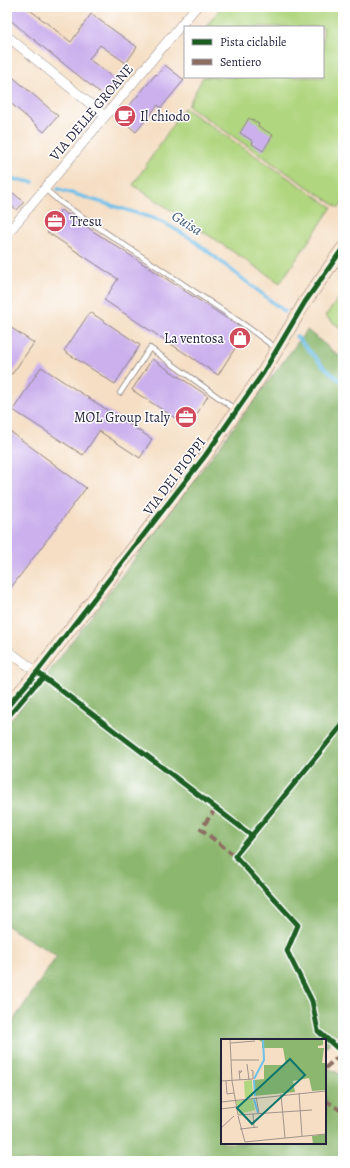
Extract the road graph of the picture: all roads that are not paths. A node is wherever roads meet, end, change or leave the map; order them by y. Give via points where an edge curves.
1 (196, 7) edge
2 (7, 36) edge
3 (105, 116) junction
4 (45, 189) junction
5 (7, 234) edge
6 (343, 248) edge
7 (277, 349) junction
8 (120, 393) dead end
9 (237, 411) junction
10 (7, 650) edge
11 (36, 672) junction
12 (7, 707) edge

1 - 3 street, VIA DELLE GROANE
2 - 3 street
3 - 4 street, VIA DELLE GROANE
4 - 5 street, VIA DELLE GROANE
4 - 7 lane via 60,202
6 - 7 street, VIA DEI PIOPPI via 305,302
7 - 9 street, VIA DEI PIOPPI
8 - 9 lane via 150,348
9 - 11 street, VIA DEI PIOPPI via 205,456
10 - 11 street
11 - 12 street, VIA DEI PIOPPI

